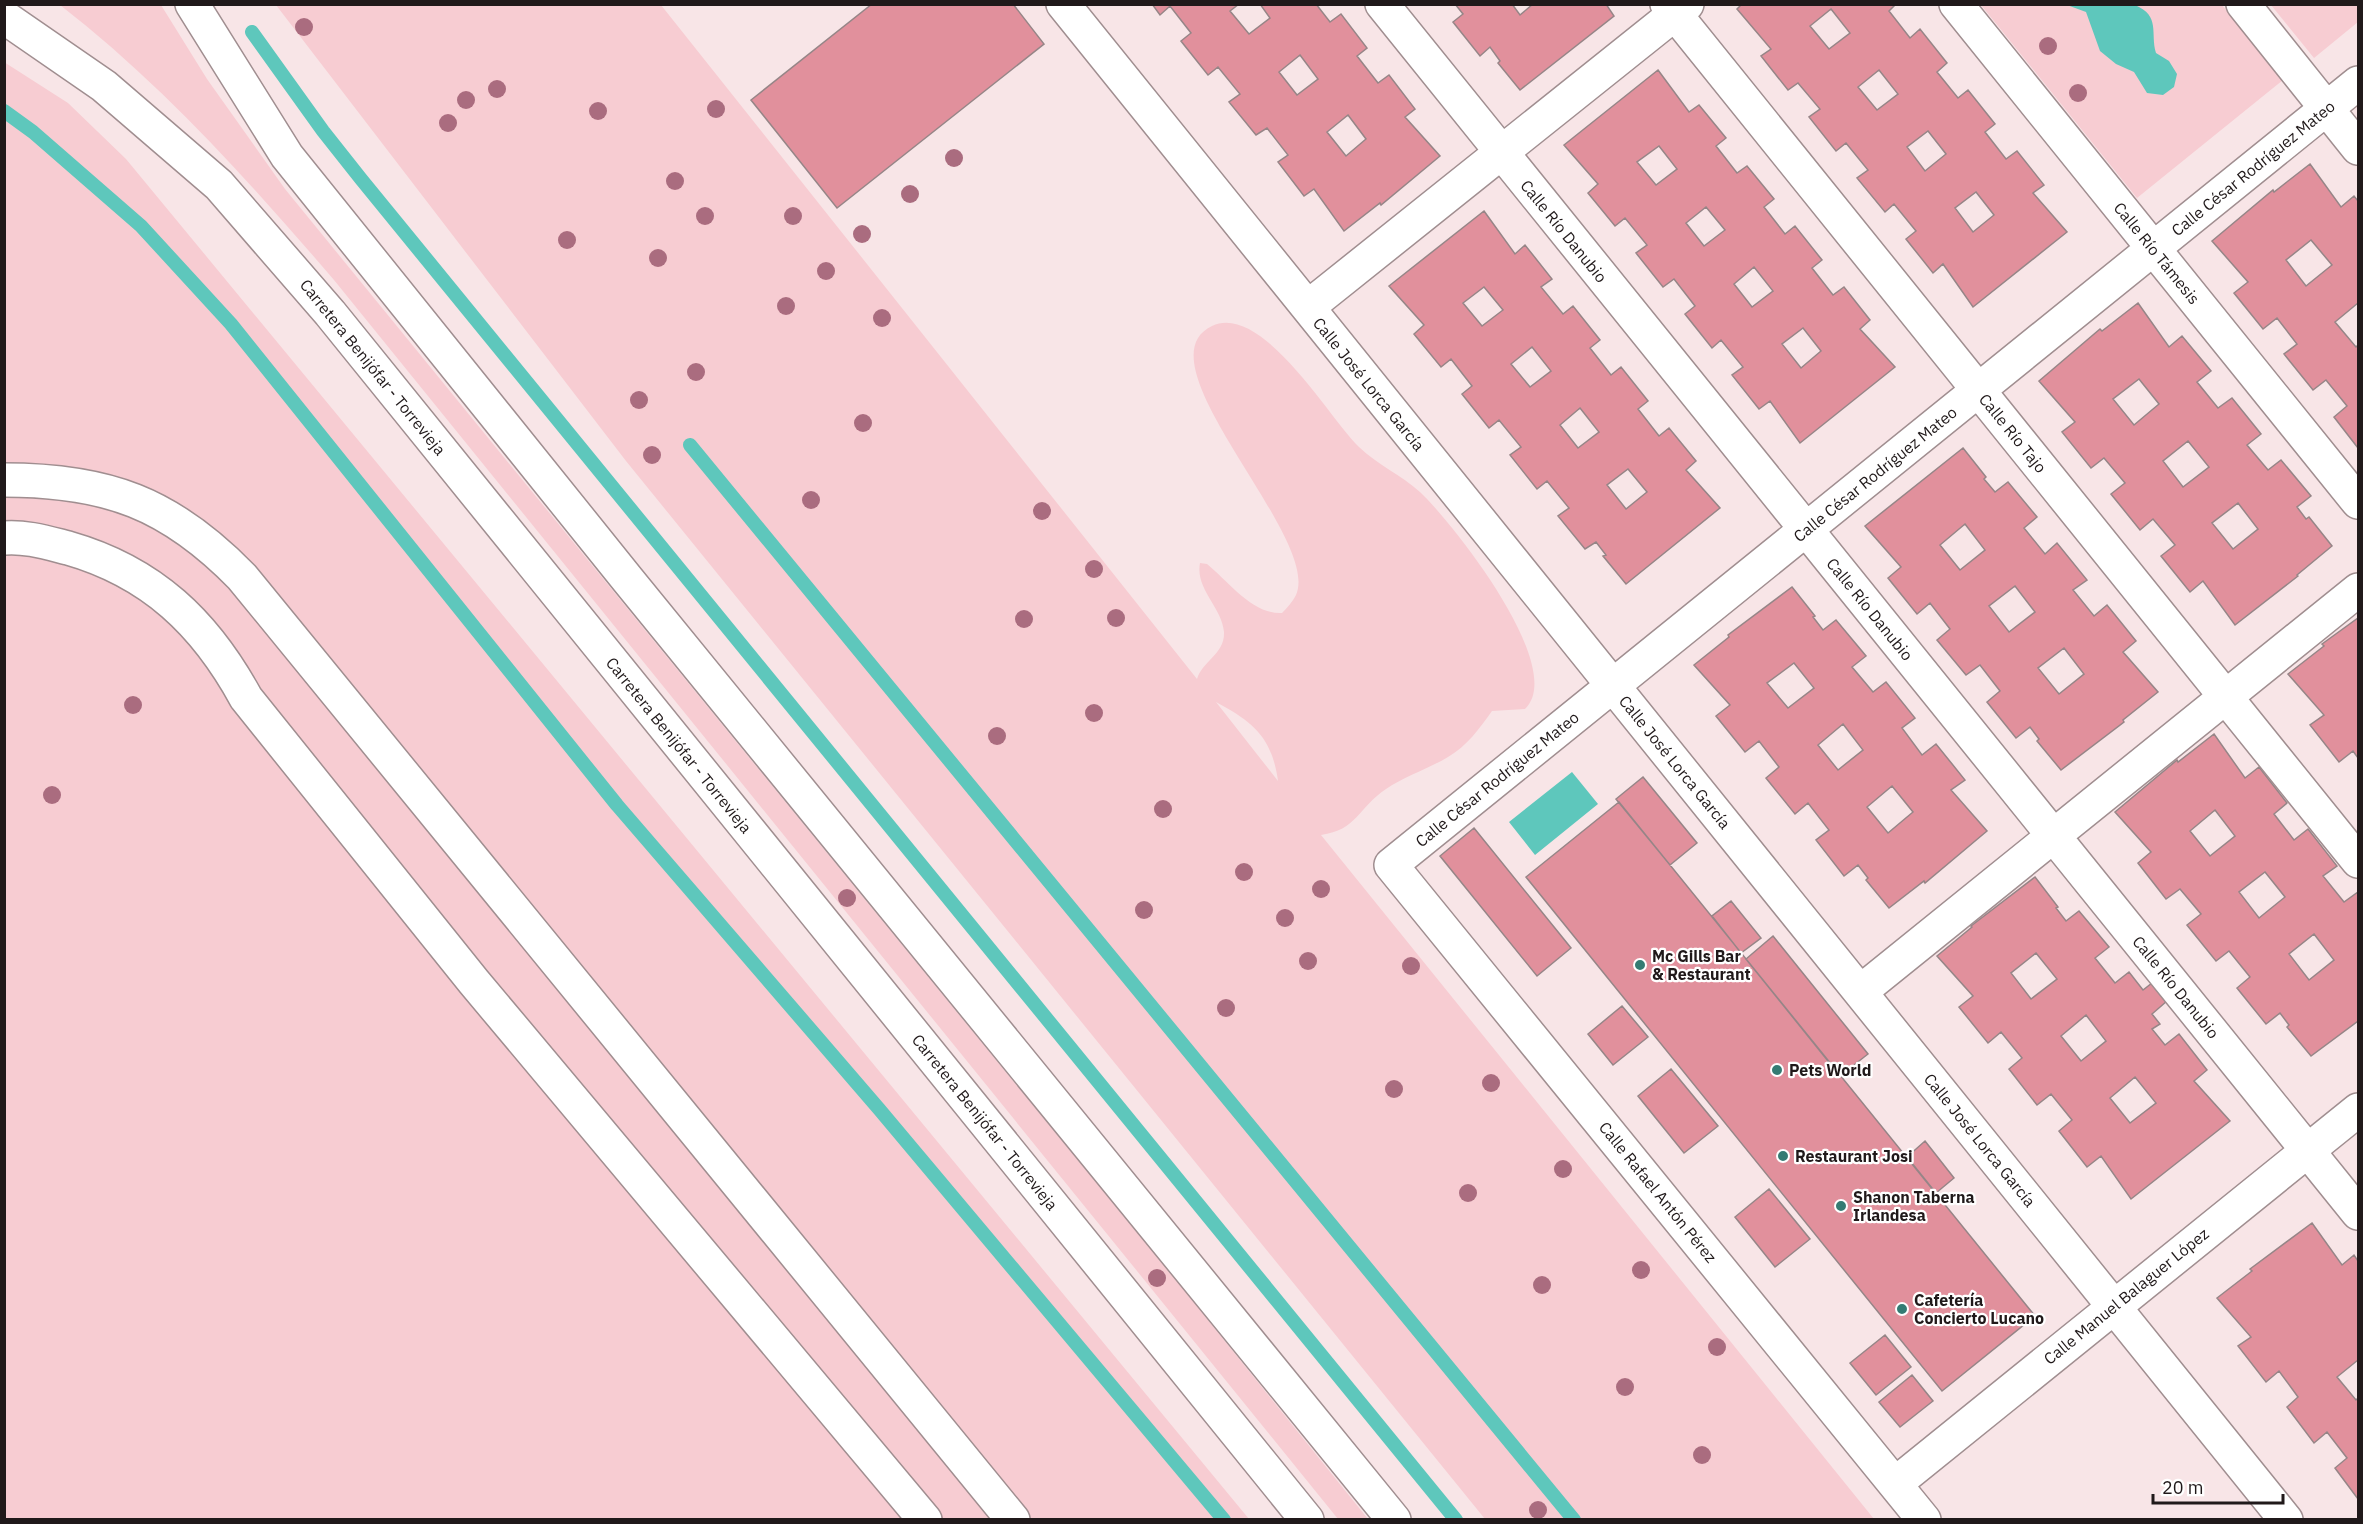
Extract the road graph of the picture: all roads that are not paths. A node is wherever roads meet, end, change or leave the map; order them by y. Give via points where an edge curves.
1 (192, 4) edge
2 (1063, 4) edge
3 (1382, 4) edge
4 (1956, 4) edge
5 (2243, 4) edge
6 (1676, 8) edge
7 (4, 17) edge
8 (2358, 83) edge
9 (2326, 109) junction
10 (2358, 148) edge
11 (1502, 153) junction
12 (2153, 248) junction
13 (1308, 307) junction
14 (1978, 390) junction
15 (4, 480) edge
16 (2358, 502) edge
17 (1806, 530) junction
18 (4, 538) edge
19 (2358, 590) edge
20 (1613, 686) junction
21 (2226, 696) junction
22 (2054, 836) junction
23 (2358, 861) edge
24 (1391, 865) joint
25 (1860, 992) junction
26 (2358, 1110) edge
27 (2308, 1151) junction
28 (2358, 1213) edge
29 (2114, 1306) junction
30 (1895, 1484) junction
31 (925, 1520) edge
32 (1013, 1520) edge
33 (1307, 1520) edge
34 (1394, 1520) edge
35 (1924, 1520) edge
36 (2286, 1520) edge

1 - 34 street via 286,156
2 - 13 street, Calle José Lorca García
3 - 11 street, Calle Río Danubio
4 - 12 street, Calle Río Támesis
5 - 9 street
6 - 11 street
6 - 14 street, Calle Río Tajo
7 - 33 street, Carretera Benijófar - Torrevieja via 104,86 219,185 330,313
8 - 9 street, Calle César Rodríguez Mateo
9 - 10 street
9 - 12 street, Calle César Rodríguez Mateo
11 - 13 street
11 - 17 street, Calle Río Danubio
12 - 14 street, Calle César Rodríguez Mateo
12 - 16 street, Calle Río Támesis
13 - 20 street, Calle José Lorca García
14 - 17 street, Calle César Rodríguez Mateo
14 - 21 street, Calle Río Tajo
15 - 32 street via 53,481 124,496 157,510 217,551
17 - 20 street, Calle César Rodríguez Mateo
17 - 22 street, Calle Río Danubio
18 - 31 street via 50,543 88,554 125,570 183,612 229,667 246,698 474,982
19 - 21 street
20 - 24 street, Calle César Rodríguez Mateo
20 - 25 street, Calle José Lorca García
21 - 22 street
21 - 23 street, Calle Río Tajo
22 - 25 street
22 - 27 street, Calle Río Danubio
24 - 30 street, Calle Rafael Antón Pérez
25 - 29 street, Calle José Lorca García
26 - 27 street, Calle Manuel Balaguer López
27 - 28 street, Calle Río Danubio
27 - 29 street, Calle Manuel Balaguer López
29 - 30 street, Calle Manuel Balaguer López
29 - 36 street, Calle José Lorca García
30 - 35 street, Calle Rafael Antón Pérez

